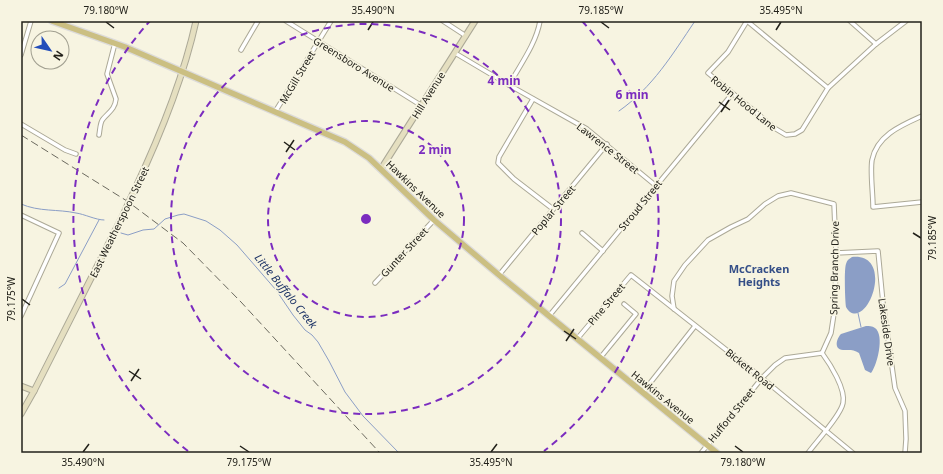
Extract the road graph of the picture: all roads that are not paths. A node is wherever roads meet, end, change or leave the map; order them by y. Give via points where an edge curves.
1 (31, 21) edge
2 (52, 21) edge
3 (196, 21) edge
4 (258, 21) edge
5 (286, 21) edge
6 (331, 21) edge
7 (443, 21) edge
8 (475, 21) edge
9 (540, 21) edge
10 (747, 21) edge
11 (850, 21) edge
12 (906, 21) edge
13 (466, 36) junction
14 (318, 42) junction
15 (115, 43) junction
16 (876, 44) junction
17 (241, 50) dead end
18 (455, 53) junction
19 (21, 55) edge
20 (182, 72) junction
21 (509, 85) junction
22 (828, 88) junction
23 (732, 94) junction
24 (533, 99) junction
25 (422, 106) junction
26 (275, 112) junction
27 (922, 116) edge
28 (21, 124) edge
29 (99, 135) dead end
30 (607, 144) junction
31 (76, 154) dead end
32 (381, 169) junction
33 (655, 185) junction
34 (922, 202) edge
35 (553, 209) junction
36 (21, 215) edge
37 (434, 220) junction
38 (582, 233) dead end
39 (603, 251) junction
40 (836, 253) junction
41 (499, 275) junction
42 (375, 283) dead end
43 (624, 304) dead end
44 (674, 309) junction
45 (21, 316) edge
46 (548, 316) junction
47 (695, 326) junction
48 (577, 339) junction
49 (822, 353) junction
50 (600, 358) junction
51 (762, 378) junction
52 (21, 386) edge
53 (34, 391) junction
54 (643, 392) junction
55 (21, 414) edge
56 (825, 431) junction
57 (707, 445) junction
58 (701, 453) edge
59 (717, 453) edge
60 (808, 453) edge
61 (853, 453) edge
62 (905, 453) edge

1 - 19 street
2 - 15 main road, Hawkins Avenue
3 - 20 street, East Weatherspoon Street
4 - 17 street
5 - 14 street, Greensboro Avenue
6 - 14 street, McGill Street
7 - 13 street
8 - 13 street, Hill Avenue
9 - 21 street via 533,43
10 - 22 street
10 - 23 street, Robin Hood Lane via 728,52 708,73
11 - 16 street
12 - 16 street, Robin Hood Lane
13 - 18 street, Hill Avenue
14 - 25 street, Greensboro Avenue
14 - 26 street, McGill Street
15 - 20 main road, Hawkins Avenue
15 - 29 street via 107,74 116,104 102,120
16 - 22 street, Robin Hood Lane
18 - 21 street, Lawrence Street
18 - 25 street, Hill Avenue
20 - 26 main road, Hawkins Avenue
20 - 53 street, East Weatherspoon Street, bridge via 160,136
21 - 24 street, Lawrence Street
22 - 23 street, Robin Hood Lane via 802,130 786,135
23 - 33 street, Stroud Street
24 - 30 street, Lawrence Street via 576,122
24 - 35 street via 498,162 514,179
25 - 32 street, Hill Avenue
26 - 32 main road, Hawkins Avenue via 345,142
27 - 34 street via 885,137 872,160 873,206
28 - 31 street
30 - 33 street, Lawrence Street
30 - 35 street, Poplar Street
32 - 37 main road, Hawkins Avenue
33 - 39 street, Stroud Street
35 - 41 street, Poplar Street
36 - 45 street via 59,233
37 - 41 main road, Hawkins Avenue
37 - 42 street, Gunter Street
38 - 39 street
39 - 46 street, Stroud Street
40 - 44 street, Spring Branch Drive via 834,204 791,193 778,196 748,219 708,240 674,281
40 - 49 street, Spring Branch Drive via 831,333
40 - 62 street, Lakeside Drive via 878,251 895,388 905,411
41 - 46 main road, Hawkins Avenue
43 - 50 street via 636,314
44 - 47 street, Bickett Road
44 - 48 street, Pine Street via 631,275
46 - 48 main road, Hawkins Avenue
47 - 51 street, Bickett Road
47 - 54 street
48 - 50 main road, Hawkins Avenue
49 - 51 street, Hufford Street via 786,358
49 - 56 street via 832,366 844,402
50 - 54 main road, Hawkins Avenue
51 - 56 street, Bickett Road
51 - 57 street, Hufford Street
52 - 53 street
53 - 55 street, East Weatherspoon Street
54 - 57 main road, Hawkins Avenue
56 - 60 street
56 - 61 street
57 - 58 street, Hufford Street
57 - 59 main road, Hawkins Avenue

